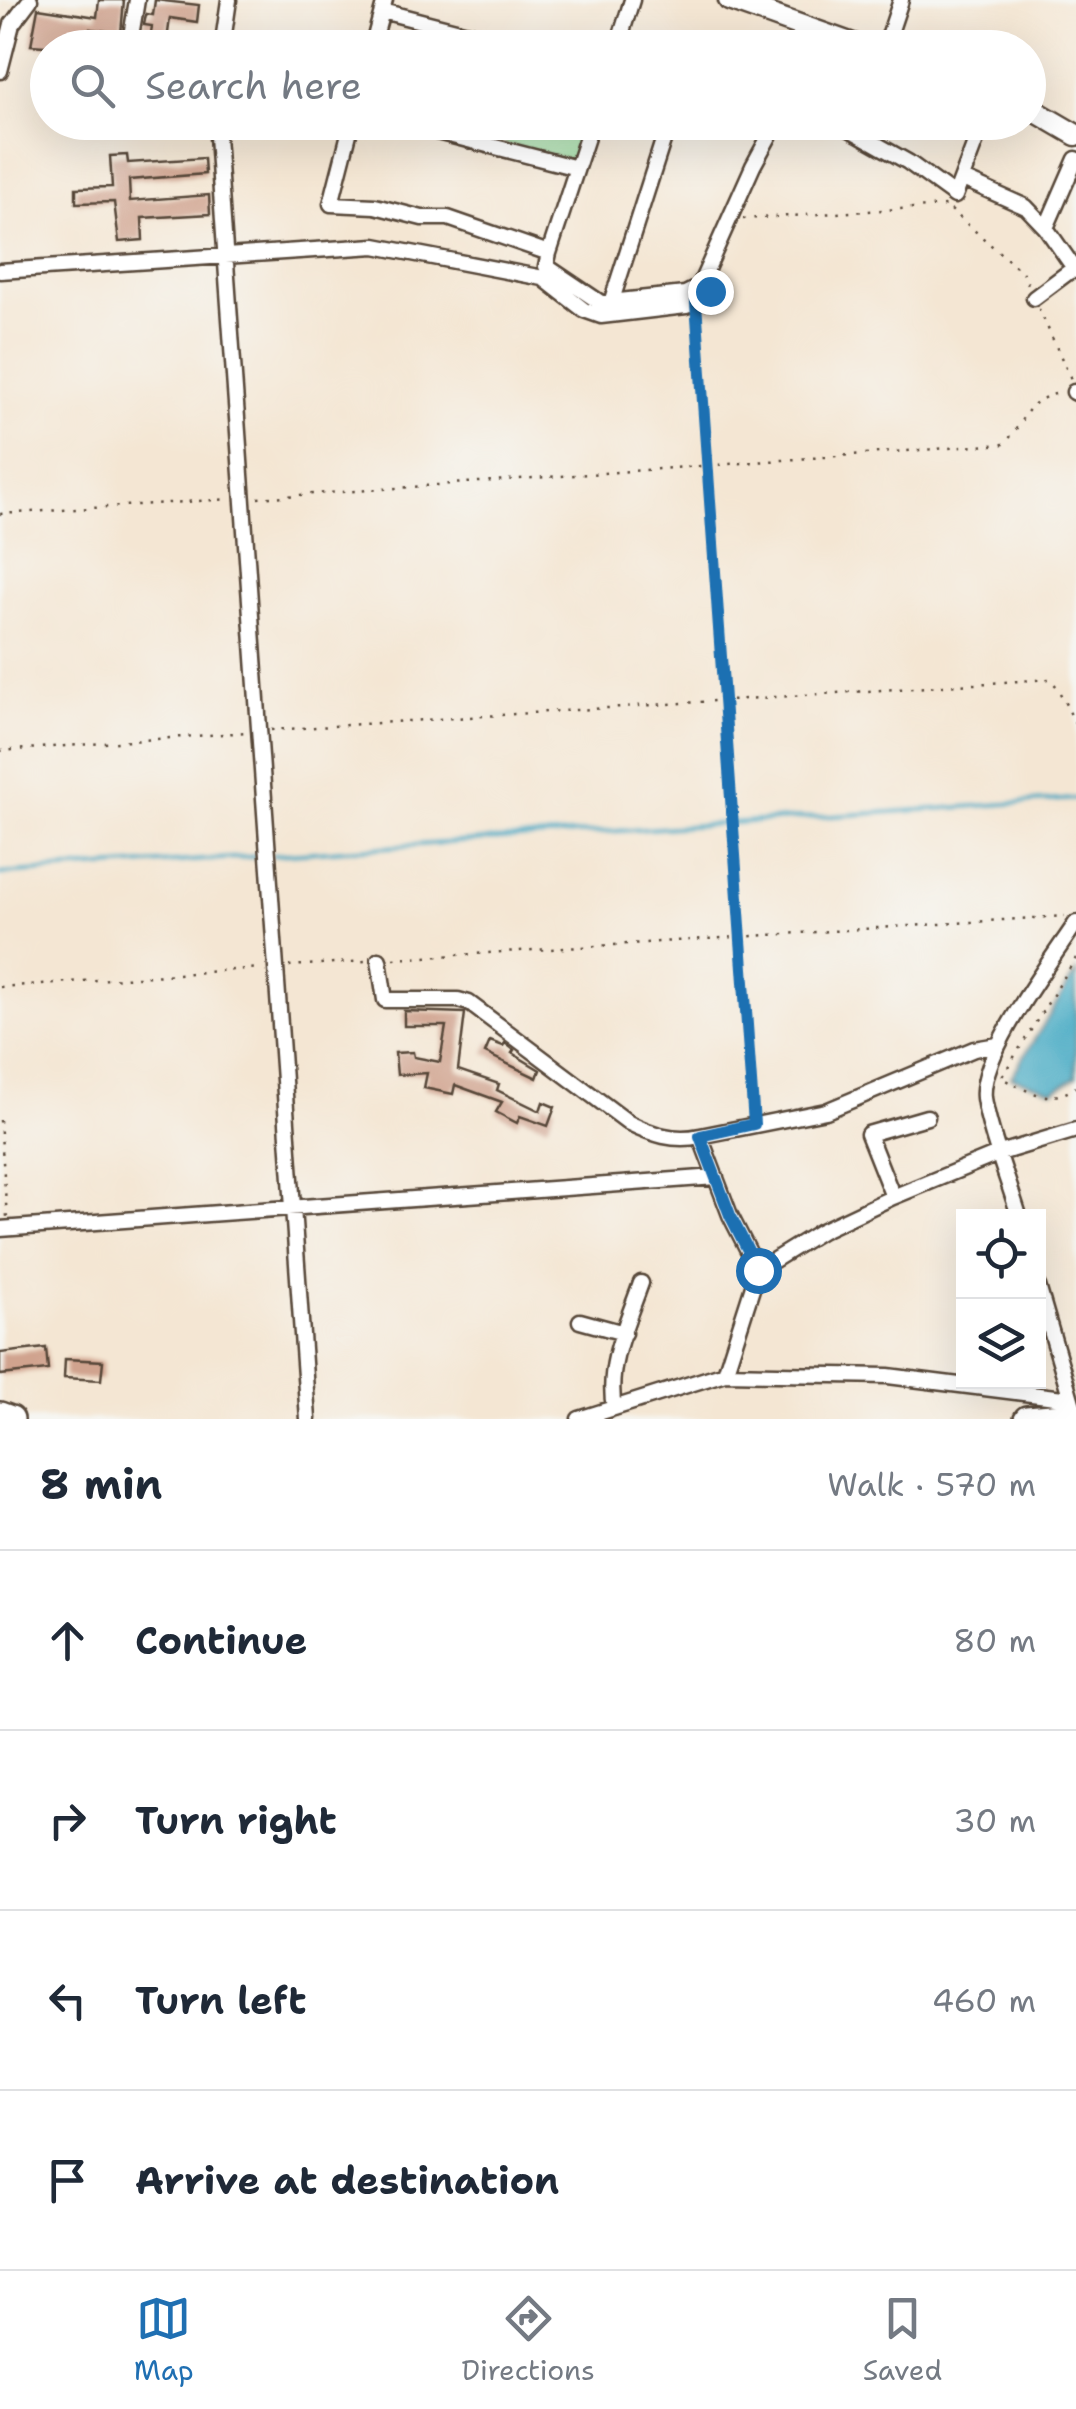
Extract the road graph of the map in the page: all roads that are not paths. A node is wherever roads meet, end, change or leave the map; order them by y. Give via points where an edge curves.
1 (30, 0) edge
2 (137, 0) edge
3 (632, 0) edge
4 (728, 0) edge
5 (901, 0) edge
6 (225, 1) edge
7 (384, 5) edge
8 (132, 30) edge
9 (223, 30) edge
10 (377, 30) edge
11 (459, 30) edge
12 (623, 30) edge
13 (796, 30) edge
14 (891, 30) edge
15 (0, 70) edge
16 (1046, 118) edge
17 (1076, 135) edge
18 (217, 140) edge
19 (347, 140) edge
20 (467, 140) edge
21 (479, 140) edge
22 (586, 140) edge
23 (663, 140) edge
24 (769, 140) edge
25 (869, 140) edge
26 (977, 140) edge
27 (478, 143) junction
28 (1076, 159) edge
29 (577, 168) junction
30 (963, 180) junction
31 (1046, 228) junction
32 (548, 252) junction
33 (224, 255) junction
34 (1075, 270) edge
35 (0, 271) edge
36 (695, 297) junction
37 (1034, 298) road end
38 (611, 303) junction
39 (1076, 923) edge
40 (378, 960) road end
41 (998, 1045) junction
42 (927, 1117) dead end
43 (1076, 1130) edge
44 (700, 1136) junction
45 (1000, 1152) junction
46 (716, 1176) junction
47 (893, 1196) junction
48 (292, 1206) junction
49 (1017, 1209) edge
50 (4, 1229) edge
51 (758, 1270) junction
52 (641, 1283) dead end
53 (1041, 1299) edge
54 (580, 1321) dead end
55 (624, 1333) junction
56 (725, 1373) junction
57 (614, 1408) junction
58 (1068, 1413) edge
59 (0, 1415) edge
60 (11, 1419) edge
61 (308, 1419) edge
62 (580, 1419) edge
63 (1027, 1419) edge

1 - 15 street via 12,24
2 - 8 street
3 - 12 street
4 - 13 street
5 - 14 street
6 - 9 street
7 - 10 street
7 - 11 street
16 - 17 street
18 - 33 street
19 - 32 street via 331,204 448,218
20 - 27 street
21 - 27 street
22 - 29 street
23 - 38 street
24 - 36 street
25 - 30 street via 956,196
26 - 30 street
27 - 29 street
28 - 31 street
29 - 32 street
30 - 31 street via 1026,206
31 - 34 street
32 - 38 street via 546,266 593,300
33 - 35 street
33 - 36 street via 393,247 543,278 602,316
33 - 48 street
34 - 37 street
36 - 38 street
39 - 41 street
40 - 44 street via 385,1000 469,1004 629,1123 656,1136
41 - 44 street via 826,1111
41 - 45 street via 986,1070 984,1097
42 - 47 street via 868,1134
43 - 45 street
44 - 46 street
45 - 47 street
45 - 49 street
46 - 48 street
46 - 51 street
47 - 51 street
48 - 50 street
48 - 61 street
51 - 56 street
52 - 55 street
53 - 58 street
54 - 55 street
55 - 57 street via 610,1388
56 - 57 street
56 - 58 street via 888,1376
57 - 62 street
58 - 63 highway
59 - 60 highway

